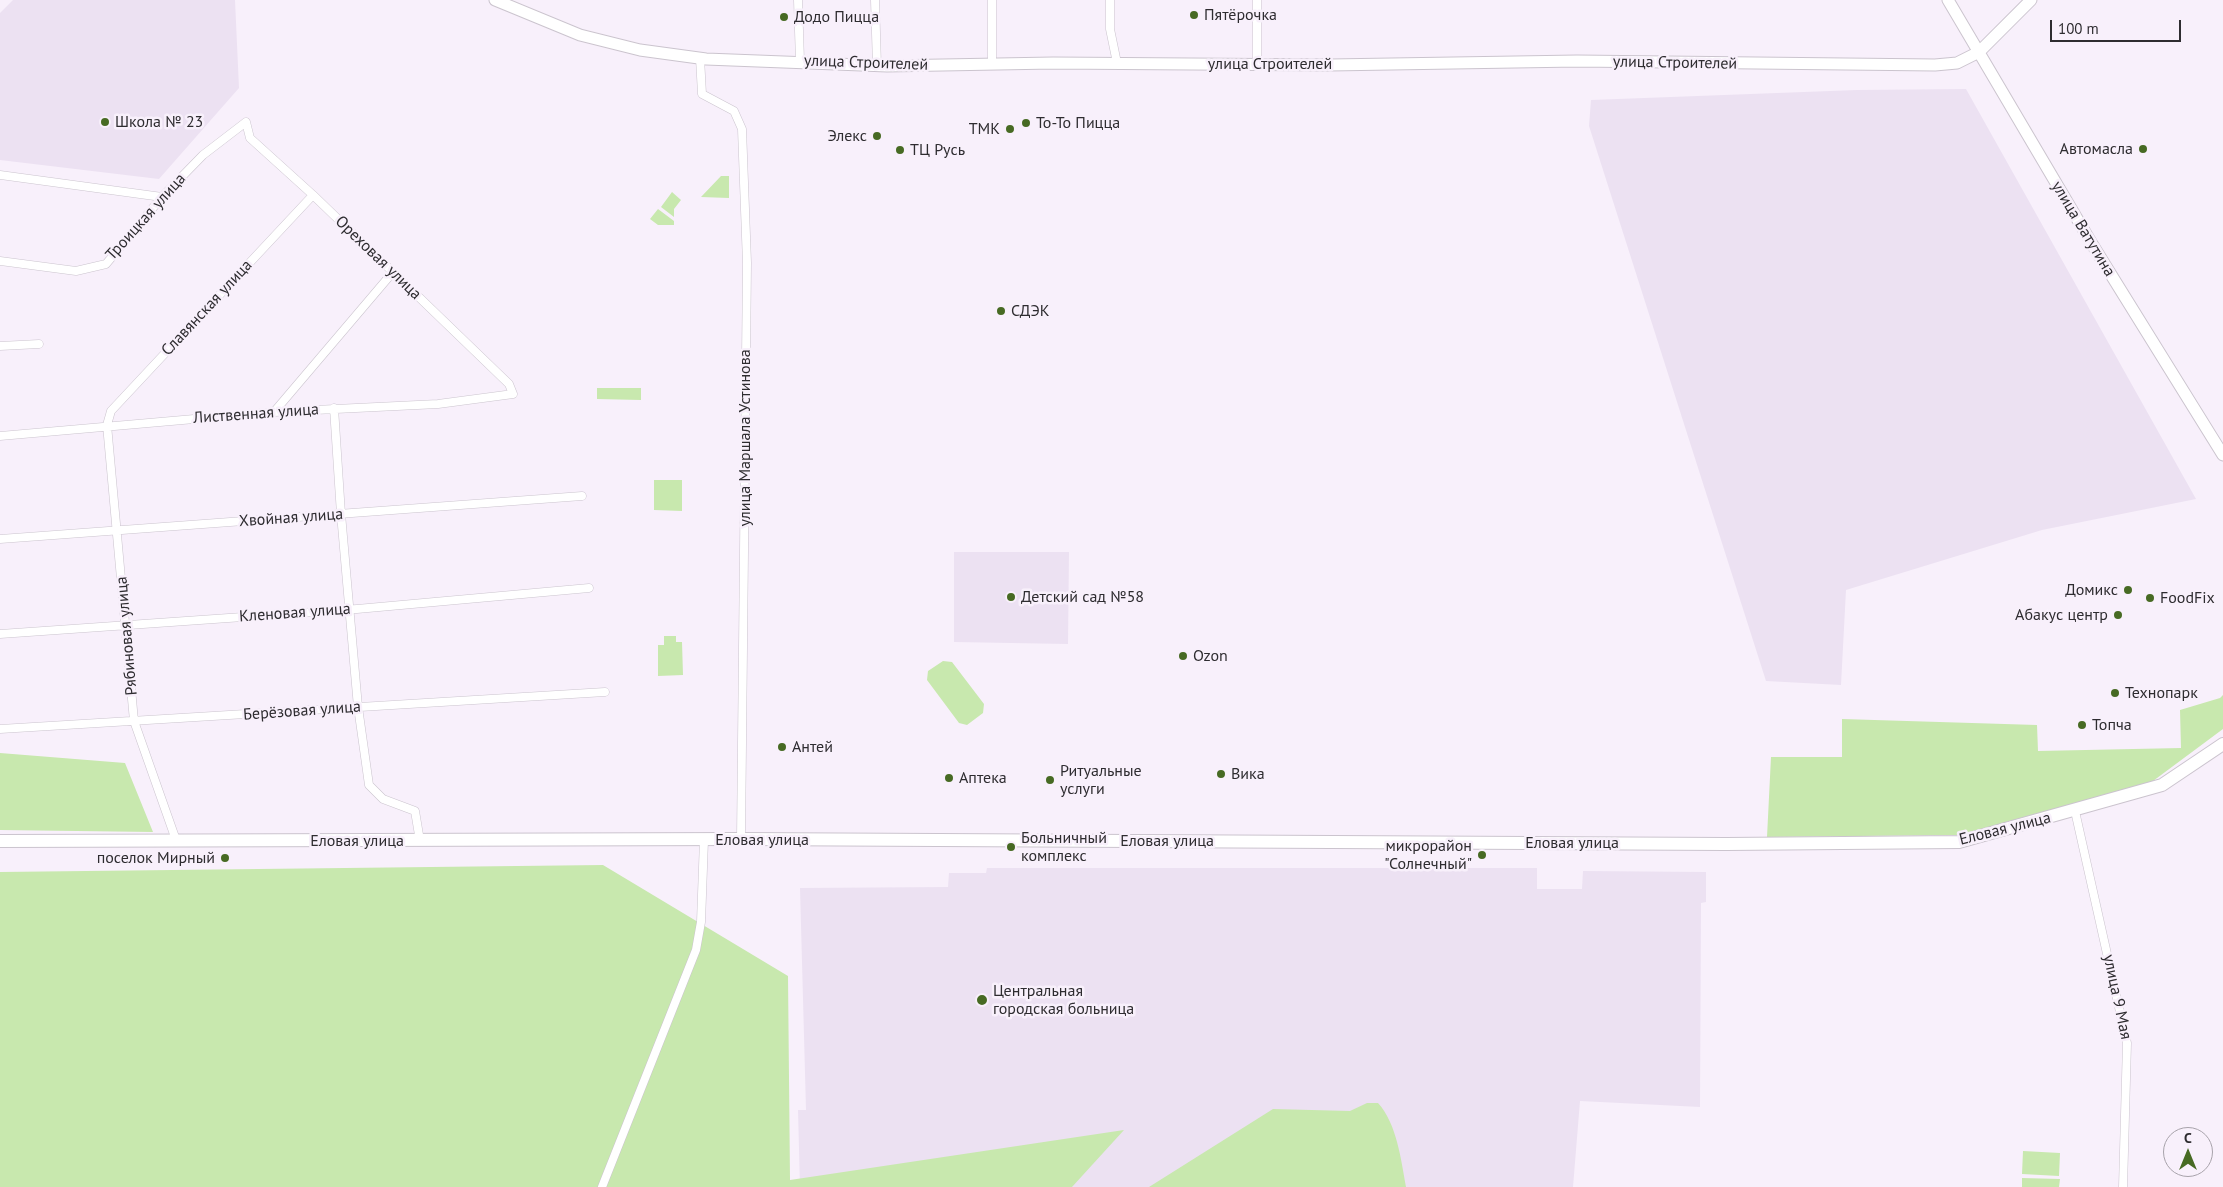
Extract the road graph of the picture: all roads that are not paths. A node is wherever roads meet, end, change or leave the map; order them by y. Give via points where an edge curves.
1 (495, 0) edge
2 (798, 0) edge
3 (875, 0) edge
4 (992, 0) edge
5 (1110, 0) edge
6 (1257, 0) edge
7 (1948, 0) edge
8 (2030, 0) edge
9 (1979, 52) junction
10 (700, 58) junction
11 (800, 61) junction
12 (1117, 63) junction
13 (992, 64) junction
14 (1257, 65) junction
15 (877, 66) junction
16 (246, 122) joint
17 (0, 175) edge
18 (313, 195) junction
19 (162, 197) junction
20 (0, 261) edge
21 (393, 272) junction
22 (39, 344) dead end
23 (0, 346) edge
24 (512, 394) joint
25 (334, 408) junction
26 (274, 412) junction
27 (107, 425) junction
28 (0, 436) edge
29 (2223, 455) edge
30 (582, 496) dead end
31 (341, 514) junction
32 (118, 530) junction
33 (0, 539) edge
34 (589, 588) dead end
35 (350, 609) junction
36 (126, 625) junction
37 (0, 634) edge
38 (605, 692) dead end
39 (358, 707) junction
40 (134, 721) junction
41 (0, 729) edge
42 (2223, 744) edge
43 (2075, 811) junction
44 (741, 839) junction
45 (176, 840) junction
46 (704, 840) junction
47 (0, 841) edge
48 (420, 841) junction
49 (602, 1187) edge
50 (2124, 1187) edge

1 - 10 main road, улица Строителей via 580,35 640,50
2 - 11 street
3 - 15 street
4 - 13 street
5 - 12 street via 1110,29
6 - 14 street
7 - 9 main road, улица Ватутина
8 - 9 main road, улица Строителей
9 - 14 main road, улица Строителей via 1957,64 1935,65 1576,61
9 - 29 main road, улица Ватутина via 2092,244
10 - 11 main road, улица Строителей
10 - 44 street, улица Маршала Устинова via 702,94 734,111 742,129 747,263
11 - 15 main road, улица Строителей
12 - 13 main road, улица Строителей
12 - 14 main road, улица Строителей
13 - 15 main road, улица Строителей
16 - 18 street, Ореховая улица via 250,138
16 - 19 street, Троицкая улица via 204,155
17 - 19 street
18 - 21 street, Ореховая улица
18 - 27 street, Славянская улица via 110,411
19 - 20 street, Троицкая улица via 106,264 76,270
21 - 24 street, Ореховая улица via 509,384
21 - 26 street
22 - 23 street
24 - 25 street, Лиственная улица via 438,404
25 - 26 street, Лиственная улица
25 - 31 street
26 - 27 street, Лиственная улица
27 - 28 street, Лиственная улица
27 - 32 street, Рябиновая улица
30 - 31 street, Хвойная улица
31 - 32 street, Хвойная улица
31 - 35 street
32 - 33 street, Хвойная улица
32 - 36 street, Рябиновая улица
34 - 35 street, Кленовая улица
35 - 36 street, Кленовая улица
35 - 39 street
36 - 37 street, Кленовая улица
36 - 40 street, Рябиновая улица
38 - 39 street, Берёзовая улица
39 - 40 street, Берёзовая улица
39 - 48 street via 369,785 383,800 414,811
40 - 41 street, Берёзовая улица
40 - 45 street, Рябиновая улица
42 - 43 main road, Еловая улица via 2162,784
43 - 44 main road, Еловая улица via 1959,842 1716,844
43 - 50 street, улица 9 Мая via 2127,1043
44 - 46 main road, Еловая улица
45 - 47 main road, Еловая улица
45 - 48 main road, Еловая улица
46 - 48 main road, Еловая улица
46 - 49 street via 701,922 696,950

